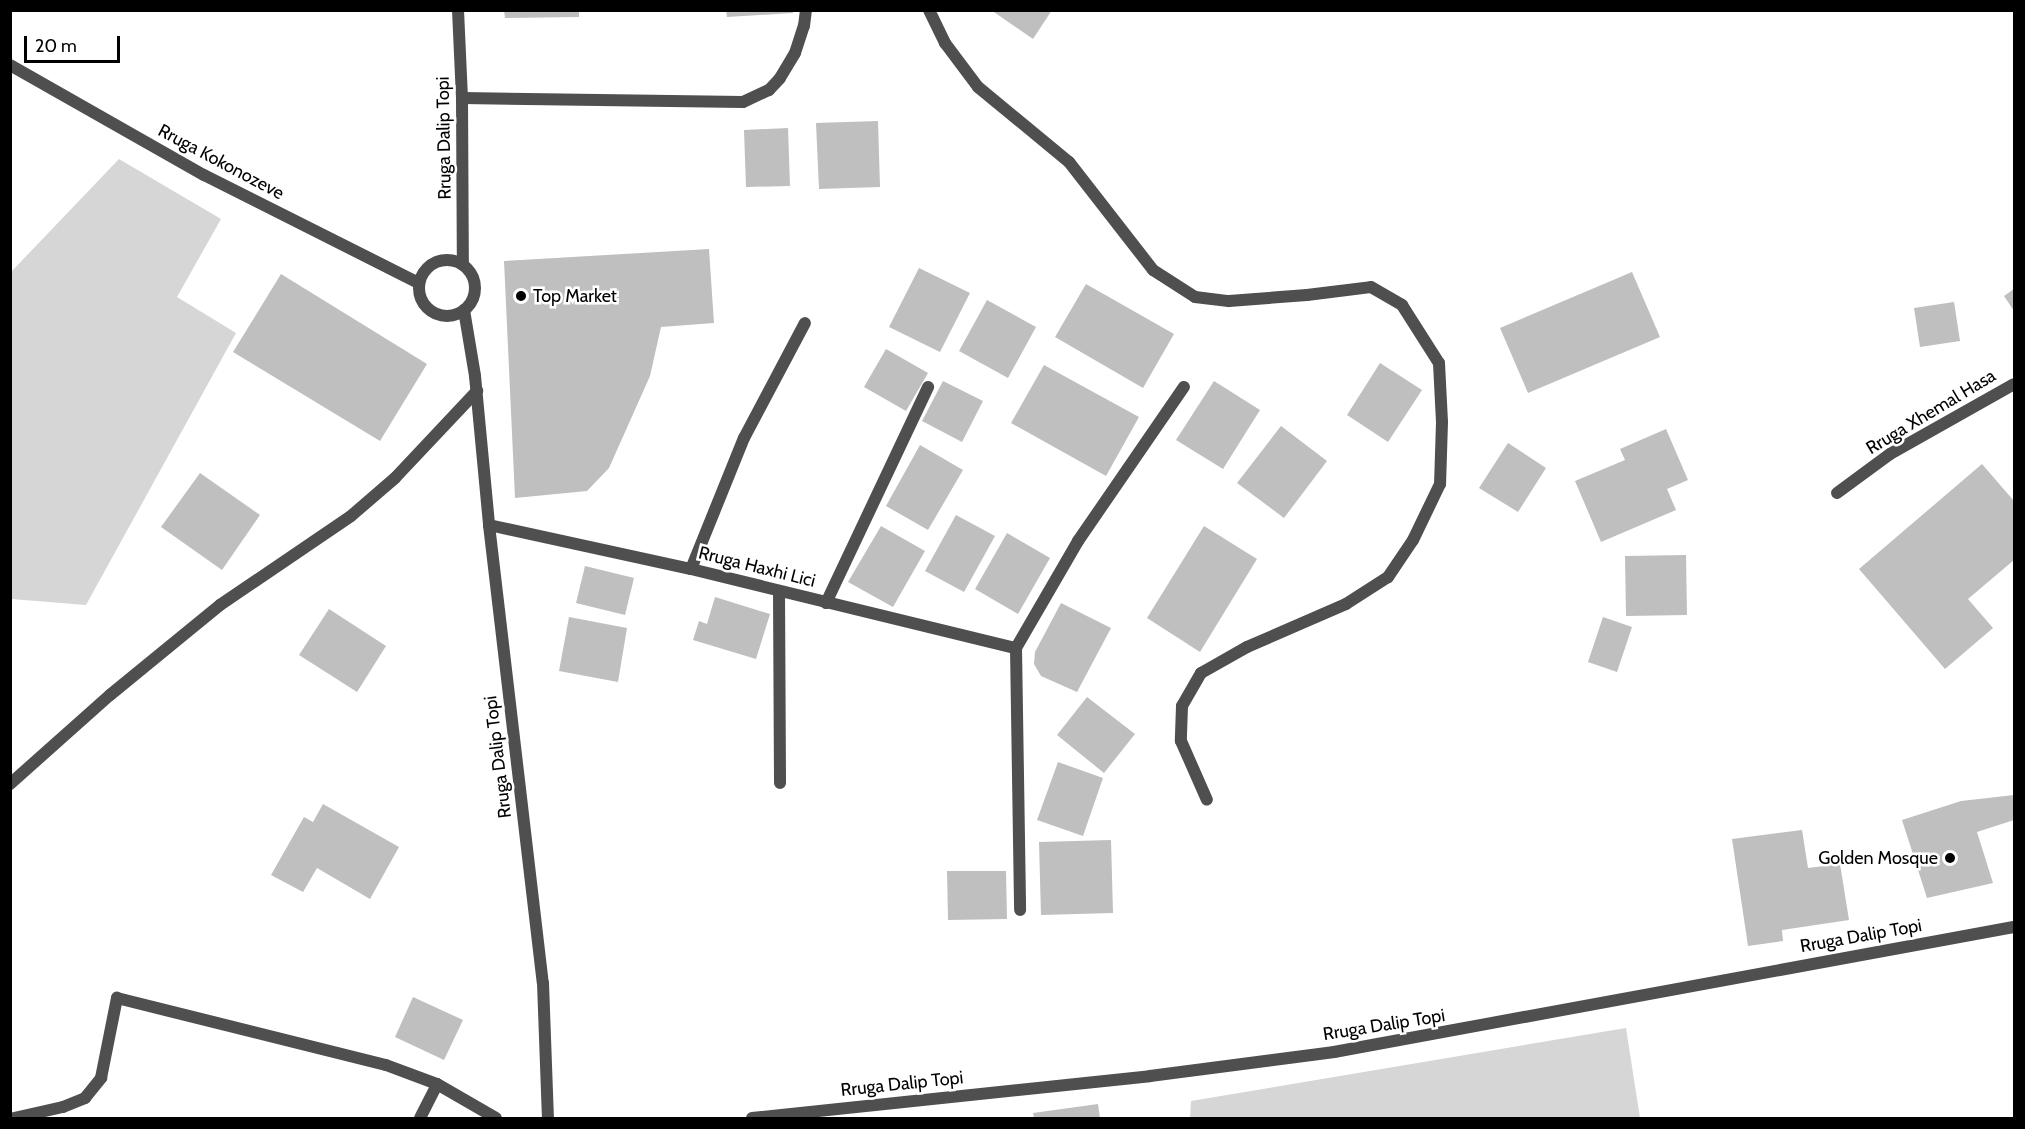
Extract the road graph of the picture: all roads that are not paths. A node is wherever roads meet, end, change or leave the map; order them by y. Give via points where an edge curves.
1 (458, 10) edge
2 (806, 10) edge
3 (929, 10) edge
4 (10, 65) edge
5 (462, 98) junction
6 (463, 265) junction
7 (419, 283) junction
8 (464, 310) junction
9 (806, 323) dead end
10 (2014, 384) edge
11 (928, 387) dead end
12 (1184, 387) dead end
13 (477, 391) junction
14 (1837, 493) dead end
15 (489, 525) junction
16 (692, 569) junction
17 (779, 591) junction
18 (826, 603) junction
19 (1016, 648) junction
20 (780, 783) dead end
21 (10, 784) edge
22 (1207, 800) dead end
23 (1020, 910) dead end
24 (2014, 927) edge
25 (437, 1084) junction
26 (14, 1119) edge
27 (420, 1119) edge
28 (496, 1119) edge
29 (548, 1119) edge
30 (752, 1119) edge

1 - 5 street, Rruga Dalip Topi
2 - 5 street via 795,53 780,78 769,90 744,102
3 - 22 street via 945,43 978,87 1069,162 1153,270 1195,297 1229,301 1371,286 1402,305 1439,363 1440,484 1413,540 1388,577 1346,604 1248,647 1201,674 1182,706 1181,741
4 - 7 street, Rruga Kokonozeve via 204,175
5 - 6 street, Rruga Dalip Topi
6 - 7 street via 448,260 432,264
6 - 8 street via 472,275 476,290
7 - 8 street via 421,298 435,313 450,316
8 - 13 street, Rruga Dalip Topi
9 - 16 street via 744,438
10 - 14 street, Rruga Xhemal Hasa via 1890,454
11 - 18 street
12 - 19 street via 1078,541
13 - 15 street, Rruga Dalip Topi
13 - 21 street via 395,478 351,516 220,605
15 - 16 street, Rruga Haxhi Lici
15 - 29 street, Rruga Dalip Topi via 543,983
16 - 17 street, Rruga Haxhi Lici
17 - 18 street, Rruga Haxhi Lici
17 - 20 street
18 - 19 street, Rruga Haxhi Lici
19 - 23 street
24 - 30 street, Rruga Dalip Topi via 1334,1052
25 - 26 street via 338,1051 117,998 101,1078 85,1098
25 - 27 street
25 - 28 street

